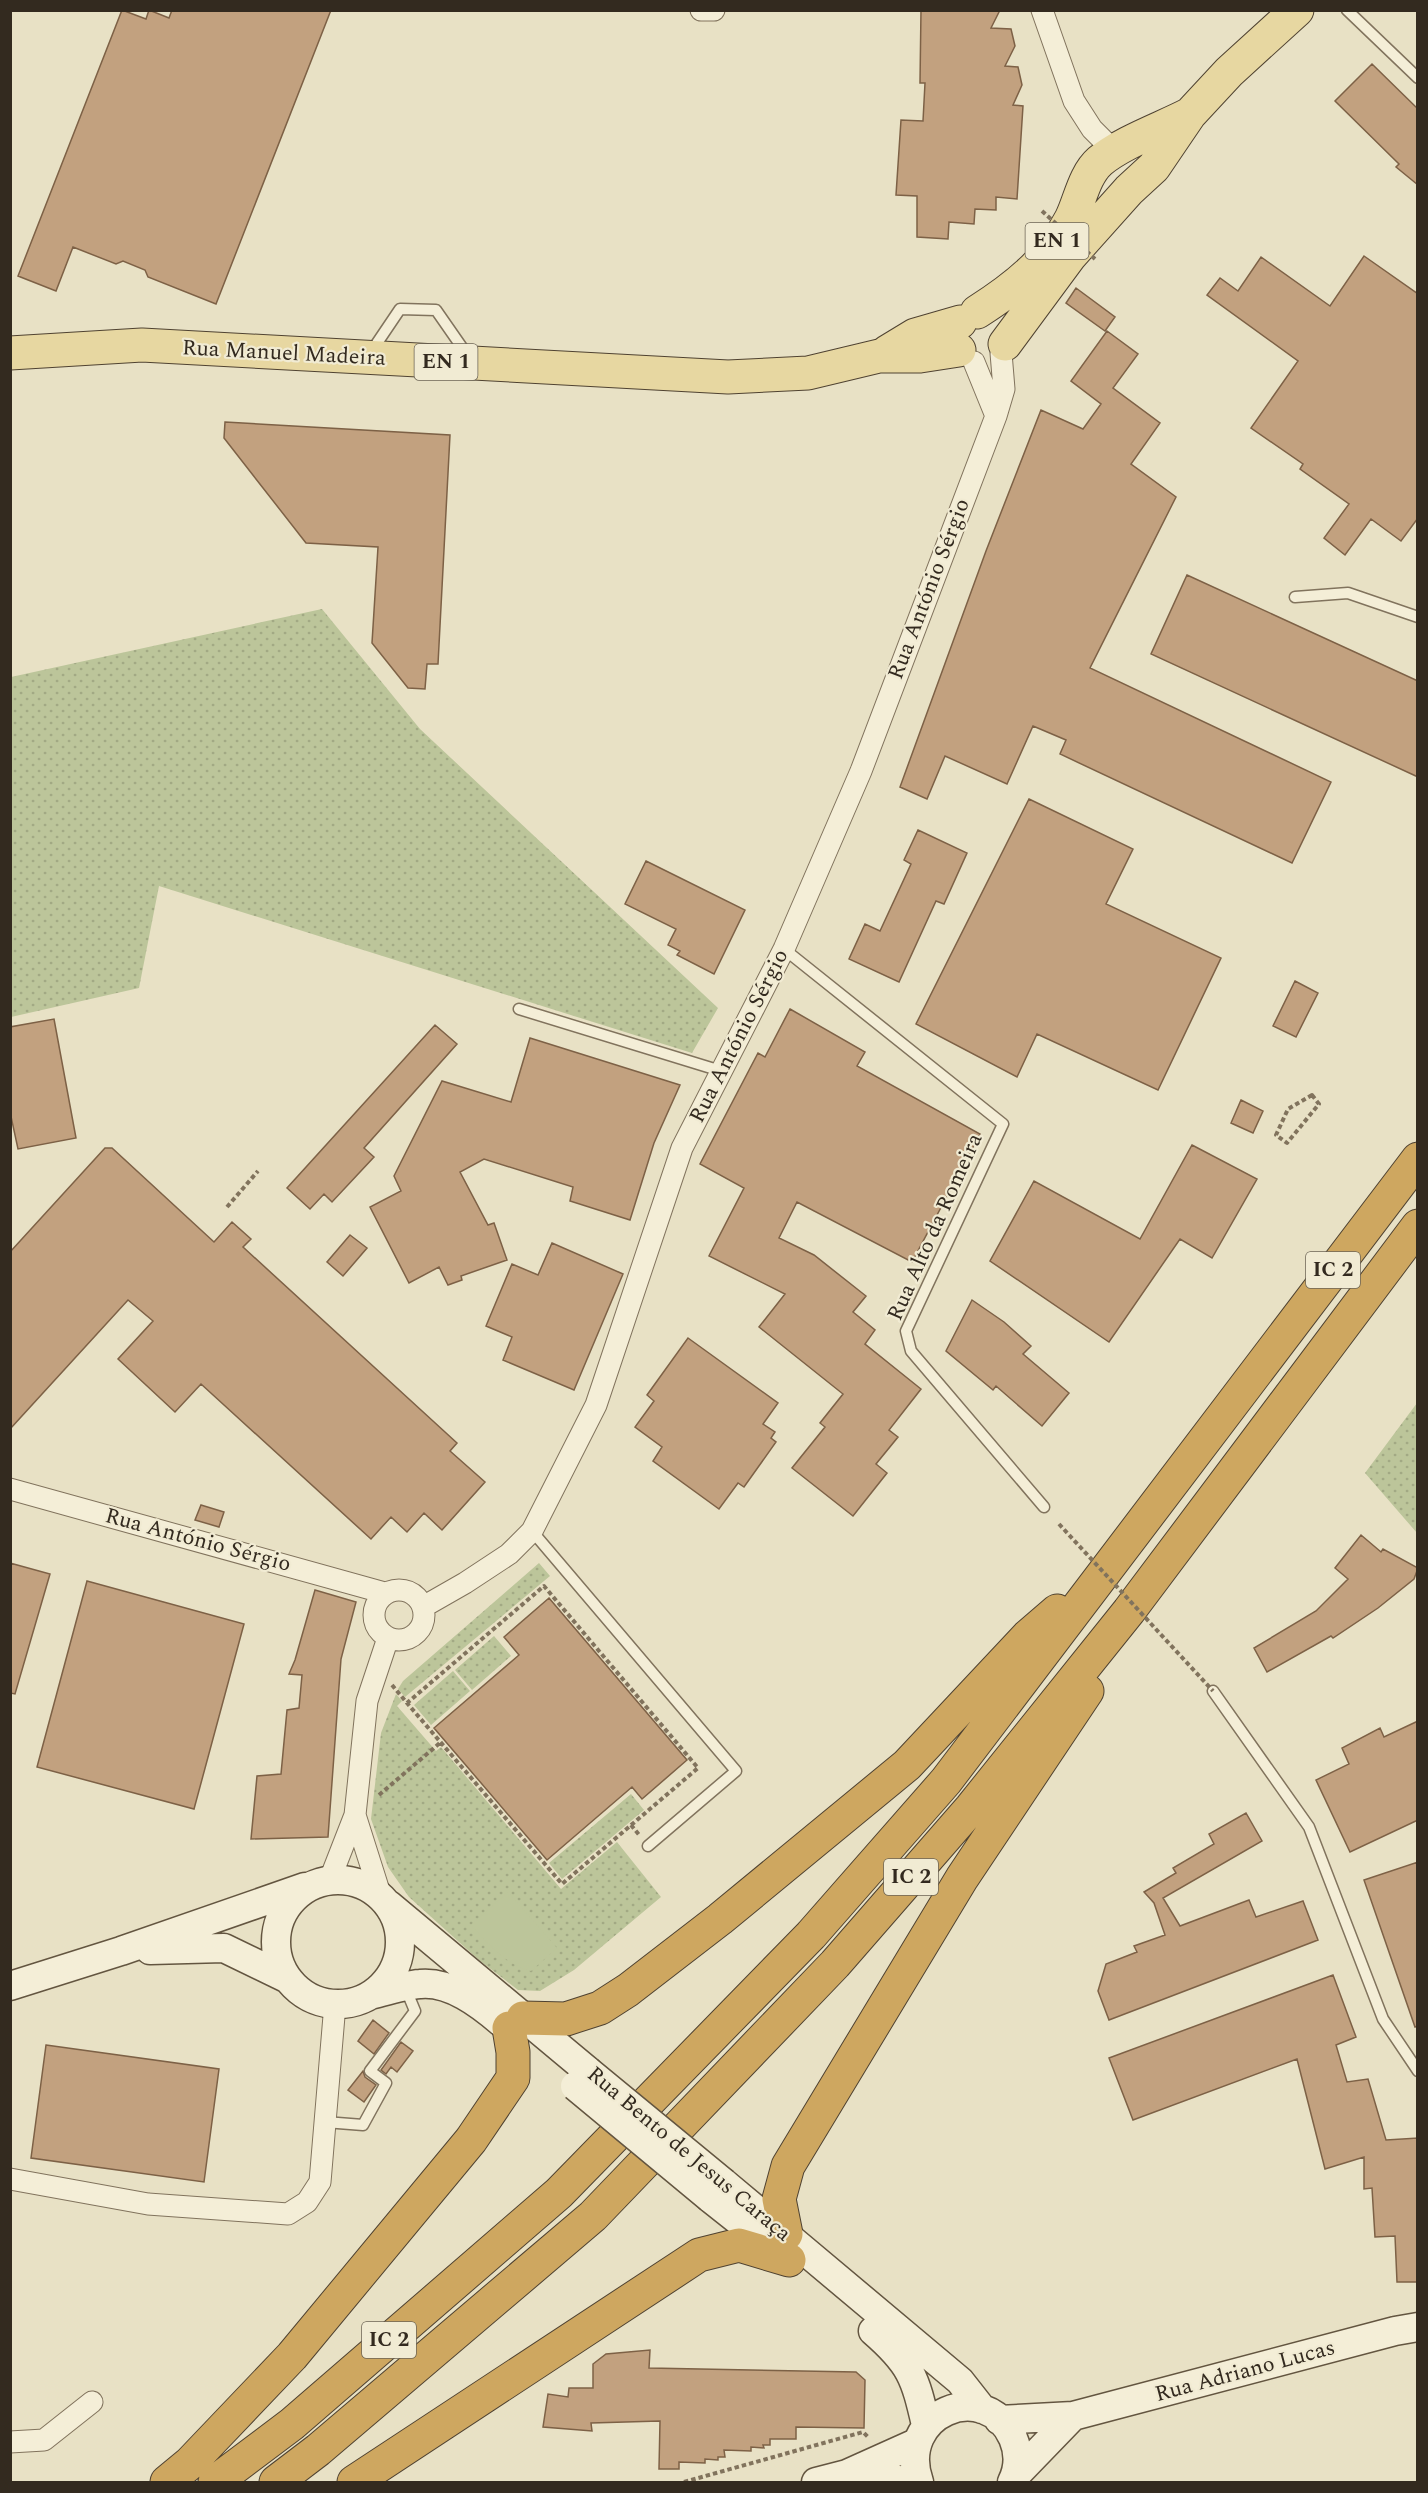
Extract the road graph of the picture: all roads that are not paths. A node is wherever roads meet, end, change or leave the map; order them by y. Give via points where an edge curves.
1 (701, 10) edge
2 (714, 10) edge
3 (1042, 10) edge
4 (1297, 10) edge
5 (1347, 10) edge
6 (1418, 78) edge
7 (1190, 114) junction
8 (1115, 152) junction
9 (1129, 190) junction
10 (979, 340) junction
11 (10, 353) edge
12 (367, 357) junction
13 (474, 363) junction
14 (1295, 597) dead end
15 (1418, 617) edge
16 (784, 949) junction
17 (519, 1009) dead end
18 (721, 1071) junction
19 (1418, 1159) edge
20 (1418, 1226) edge
21 (10, 1489) edge
22 (1044, 1507) dead end
23 (532, 1531) junction
24 (1116, 1558) junction
25 (385, 1593) junction
26 (423, 1607) junction
27 (1129, 1611) junction
28 (388, 1638) junction
29 (1213, 1691) road end
30 (355, 1815) junction
31 (648, 1846) dead end
32 (320, 1882) junction
33 (385, 1900) junction
34 (121, 1951) junction
35 (288, 1979) junction
36 (10, 1986) edge
37 (405, 1987) junction
38 (374, 1994) junction
39 (335, 2004) junction
40 (516, 2023) junction
41 (1418, 2071) edge
42 (325, 2122) junction
43 (10, 2179) edge
44 (787, 2247) junction
45 (1418, 2327) edge
46 (92, 2402) dead end
47 (991, 2414) junction
48 (1073, 2416) junction
49 (921, 2434) junction
50 (10, 2442) edge
51 (847, 2474) junction
52 (1014, 2479) edge
53 (167, 2482) edge
54 (215, 2482) edge
55 (276, 2482) edge
56 (354, 2482) edge
57 (816, 2482) edge
58 (917, 2482) edge

1 - 2 street
3 - 8 street via 1074,101 1092,129
4 - 7 main road, Rua Manuel Madeira / EN 1
5 - 6 lane
7 - 8 main road, Rua Manuel Madeira / EN 1
7 - 9 main road, Rua Manuel Madeira / EN 1 via 1154,167
8 - 9 main road via 1129,163
8 - 10 main road, Rua Manuel Madeira / EN 1 via 1099,162 1088,177 1071,219 1044,259 1012,289
9 - 10 main road, Rua Manuel Madeira / EN 1 via 1070,256
10 - 13 main road, Rua Manuel Madeira / EN 1 via 915,335 879,356 808,373 728,377
10 - 16 street, Rua António Sérgio via 996,416 861,771
11 - 12 main road, Rua Manuel Madeira / EN 1 via 142,345
12 - 13 main road, Rua Manuel Madeira / EN 1
12 - 13 lane via 400,309 415,308 436,310
14 - 15 lane via 1348,593
16 - 18 street, Rua António Sérgio
16 - 22 lane, Rua Alto da Romeira via 1003,1124 906,1332 917,1359
17 - 18 lane
18 - 23 street, Rua António Sérgio via 682,1148 596,1405
19 - 24 highway, IC 2
20 - 27 highway, IC 2
21 - 25 street, Rua António Sérgio
23 - 26 street, Rua António Sérgio via 509,1554
23 - 31 lane via 736,1771
24 - 40 highway via 1028,1636 907,1765 720,1919 600,2008 566,2019
24 - 54 highway, IC 2 via 946,1781 795,1952 559,2193 292,2424
25 - 26 street via 407,1591
25 - 28 street via 376,1603 373,1617 378,1630
26 - 28 street via 422,1624 411,1637 400,1641
27 - 44 highway via 1079,1706 962,1878 788,2166 779,2199
27 - 55 highway, IC 2 via 971,1808 835,1964 592,2216
28 - 30 street via 367,1701
29 - 41 lane via 1309,1827 1383,2019
30 - 32 street
30 - 33 street
32 - 33 main road via 357,1881
32 - 34 main road
32 - 35 main road via 292,1899 280,1917 276,1938 278,1960
33 - 38 main road via 398,1923 398,1962
33 - 40 main road, Rua Bento de Jesus Caraça
34 - 35 main road via 224,1948
34 - 36 main road
35 - 39 main road via 301,1992
37 - 38 main road, Rua Bento de Jesus Caraça
37 - 40 main road, Rua Bento de Jesus Caraça via 423,1983 454,1991
37 - 42 lane via 415,2011 370,2071 386,2083 363,2125
38 - 39 main road via 356,2002
39 - 42 street
40 - 44 main road, Rua Bento de Jesus Caraça, bridge
40 - 53 highway via 513,2078 471,2140 292,2356
42 - 43 street via 320,2182 307,2202 288,2214 148,2204
44 - 47 main road, Rua Bento de Jesus Caraça via 960,2381
44 - 49 main road, Rua Bento de Jesus Caraça via 900,2354 916,2385
44 - 56 highway via 738,2244 699,2255
45 - 48 main road, Rua Adriano Lucas
46 - 50 street via 44,2440
47 - 48 main road, Rua Adriano Lucas
47 - 49 main road, Rua Adriano Lucas via 966,2407 951,2409 937,2415
47 - 52 main road via 1010,2431 1016,2445
48 - 52 main road
49 - 51 main road, Rua Adriano Lucas
49 - 58 main road, Rua Adriano Lucas via 913,2456
51 - 57 main road, Rua Adriano Lucas
51 - 58 main road, Rua Adriano Lucas

